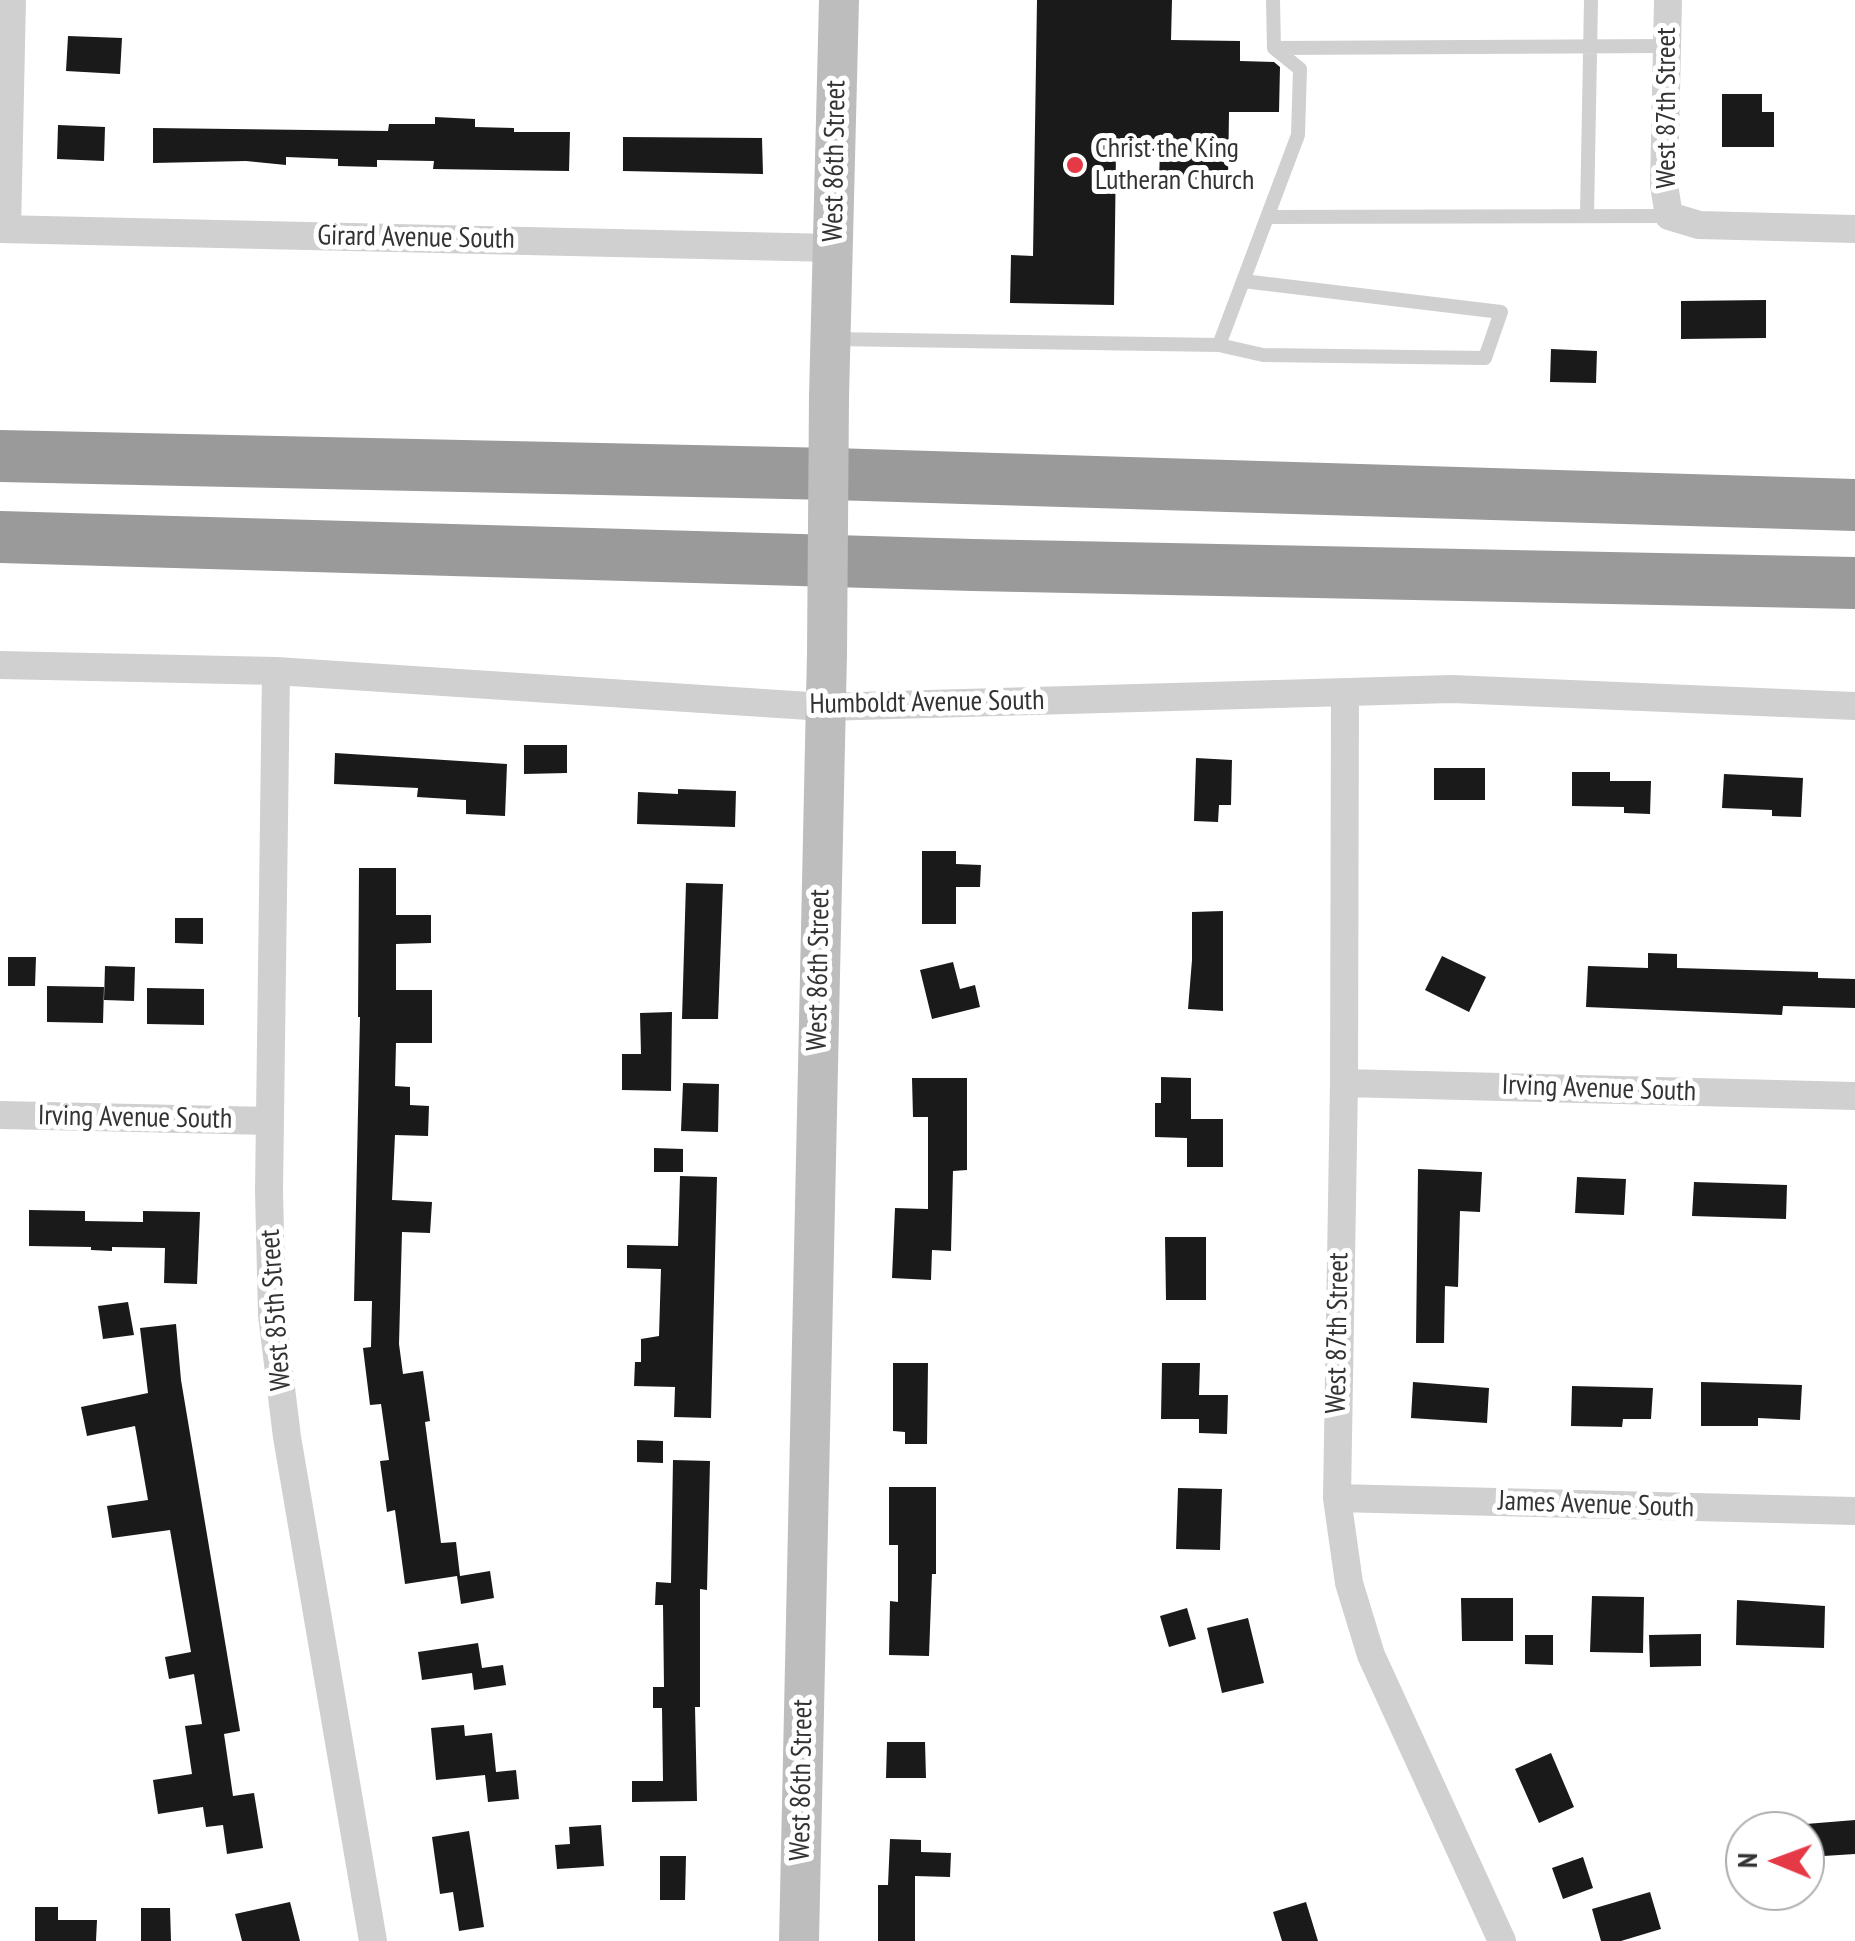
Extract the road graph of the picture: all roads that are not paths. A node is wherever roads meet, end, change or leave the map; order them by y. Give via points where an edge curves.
1 (12, 0) edge
2 (838, 0) edge
3 (1273, 0) edge
4 (1591, 0) edge
5 (1668, 0) edge
6 (1589, 46) junction
7 (1667, 46) junction
8 (1274, 48) junction
9 (1587, 215) junction
10 (1268, 216) junction
11 (1669, 216) junction
12 (4, 229) edge
13 (1855, 229) edge
14 (833, 248) junction
15 (1243, 281) junction
16 (831, 339) junction
17 (1219, 345) junction
18 (0, 456) edge
19 (1855, 505) edge
20 (0, 538) edge
21 (1855, 583) edge
22 (0, 666) edge
23 (276, 671) junction
24 (1345, 692) junction
25 (1855, 706) edge
26 (824, 707) junction
27 (1344, 1082) junction
28 (1855, 1096) edge
29 (0, 1116) edge
30 (270, 1121) junction
31 (1337, 1498) junction
32 (1855, 1512) edge
33 (374, 1941) edge
34 (799, 1941) edge
35 (1502, 1941) edge

1 - 12 street
2 - 14 street, West 86th Street
3 - 8 lane
4 - 6 lane
5 - 7 street, West 87th Street
6 - 7 lane
6 - 8 lane
6 - 9 lane
7 - 11 street, West 87th Street
8 - 10 lane via 1300,69 1298,135
9 - 10 lane
9 - 11 lane
10 - 15 lane
11 - 13 street via 1698,226
12 - 14 street, Girard Avenue South
14 - 16 street, West 86th Street
15 - 17 lane
15 - 17 lane via 1501,312 1486,358 1263,355
16 - 17 lane
16 - 26 street, West 86th Street, bridge
18 - 19 highway
20 - 21 highway
22 - 23 street, Humboldt Avenue South
23 - 26 street, Humboldt Avenue South
23 - 30 street, West 85th Street
24 - 25 street, Humboldt Avenue South via 1452,689
24 - 26 street, Humboldt Avenue South
24 - 27 street, West 87th Street
26 - 34 street, West 86th Street
27 - 28 street, Irving Avenue South
27 - 31 street, West 87th Street
29 - 30 street, Irving Avenue South
30 - 33 street, West 85th Street via 272,1315 280,1385
31 - 32 street, James Avenue South
31 - 35 street, West 87th Street via 1350,1583 1371,1655

